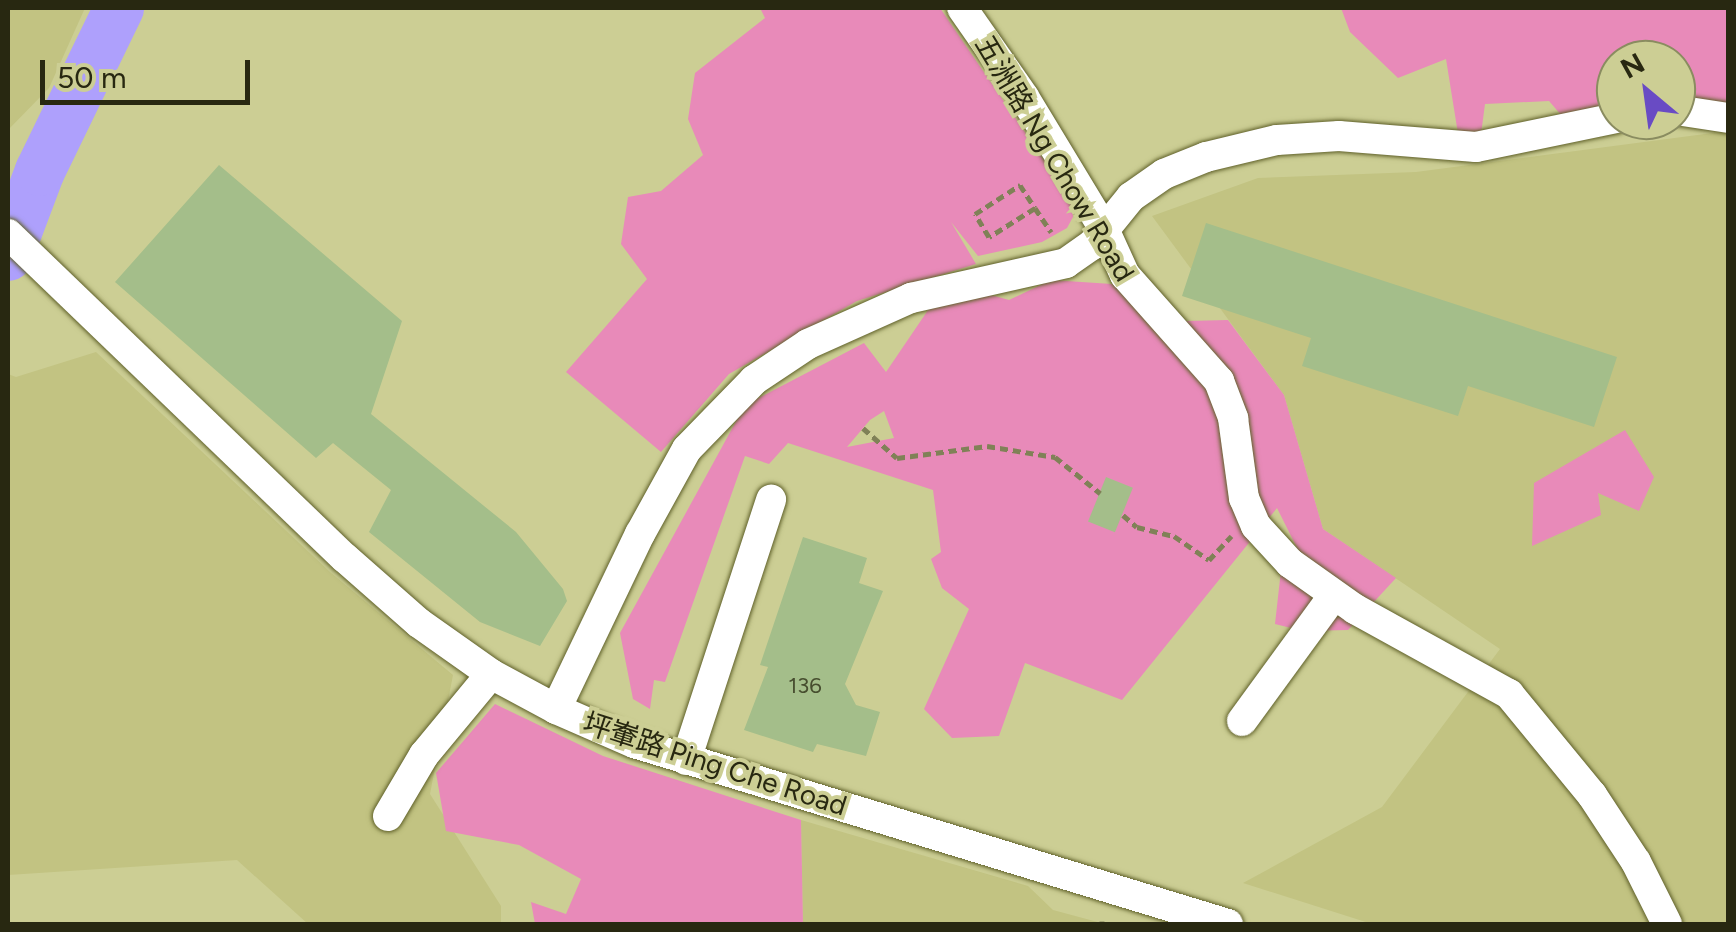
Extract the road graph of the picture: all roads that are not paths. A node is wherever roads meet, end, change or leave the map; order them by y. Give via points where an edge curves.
1 (962, 8) edge
2 (1696, 113) edge
3 (1728, 118) edge
4 (1596, 122) edge
5 (1104, 230) junction
6 (8, 234) edge
7 (771, 500) dead end
8 (1334, 595) junction
9 (491, 674) junction
10 (556, 709) junction
11 (1242, 721) dead end
12 (686, 760) junction
13 (388, 816) dead end
14 (1228, 924) edge
15 (1667, 924) edge

1 - 5 street, 五洲路 Ng Chow Road
2 - 3 street
4 - 5 street via 1476,147 1339,136 1277,140 1183,164 1131,197
5 - 8 street, 五洲路 Ng Chow Road via 1129,281 1220,381 1234,418 1250,517 1278,552
5 - 10 street via 1066,263 940,289 836,329 777,362 731,400 668,480
6 - 9 street, 坪輋路 Ping Che Road via 344,558
7 - 12 street
8 - 11 street
8 - 15 street, 五洲路 Ng Chow Road via 1509,694 1592,795
9 - 10 street, 坪輋路 Ping Che Road
9 - 13 street via 424,755
10 - 12 street, 坪輋路 Ping Che Road
12 - 14 street, 坪輋路 Ping Che Road

